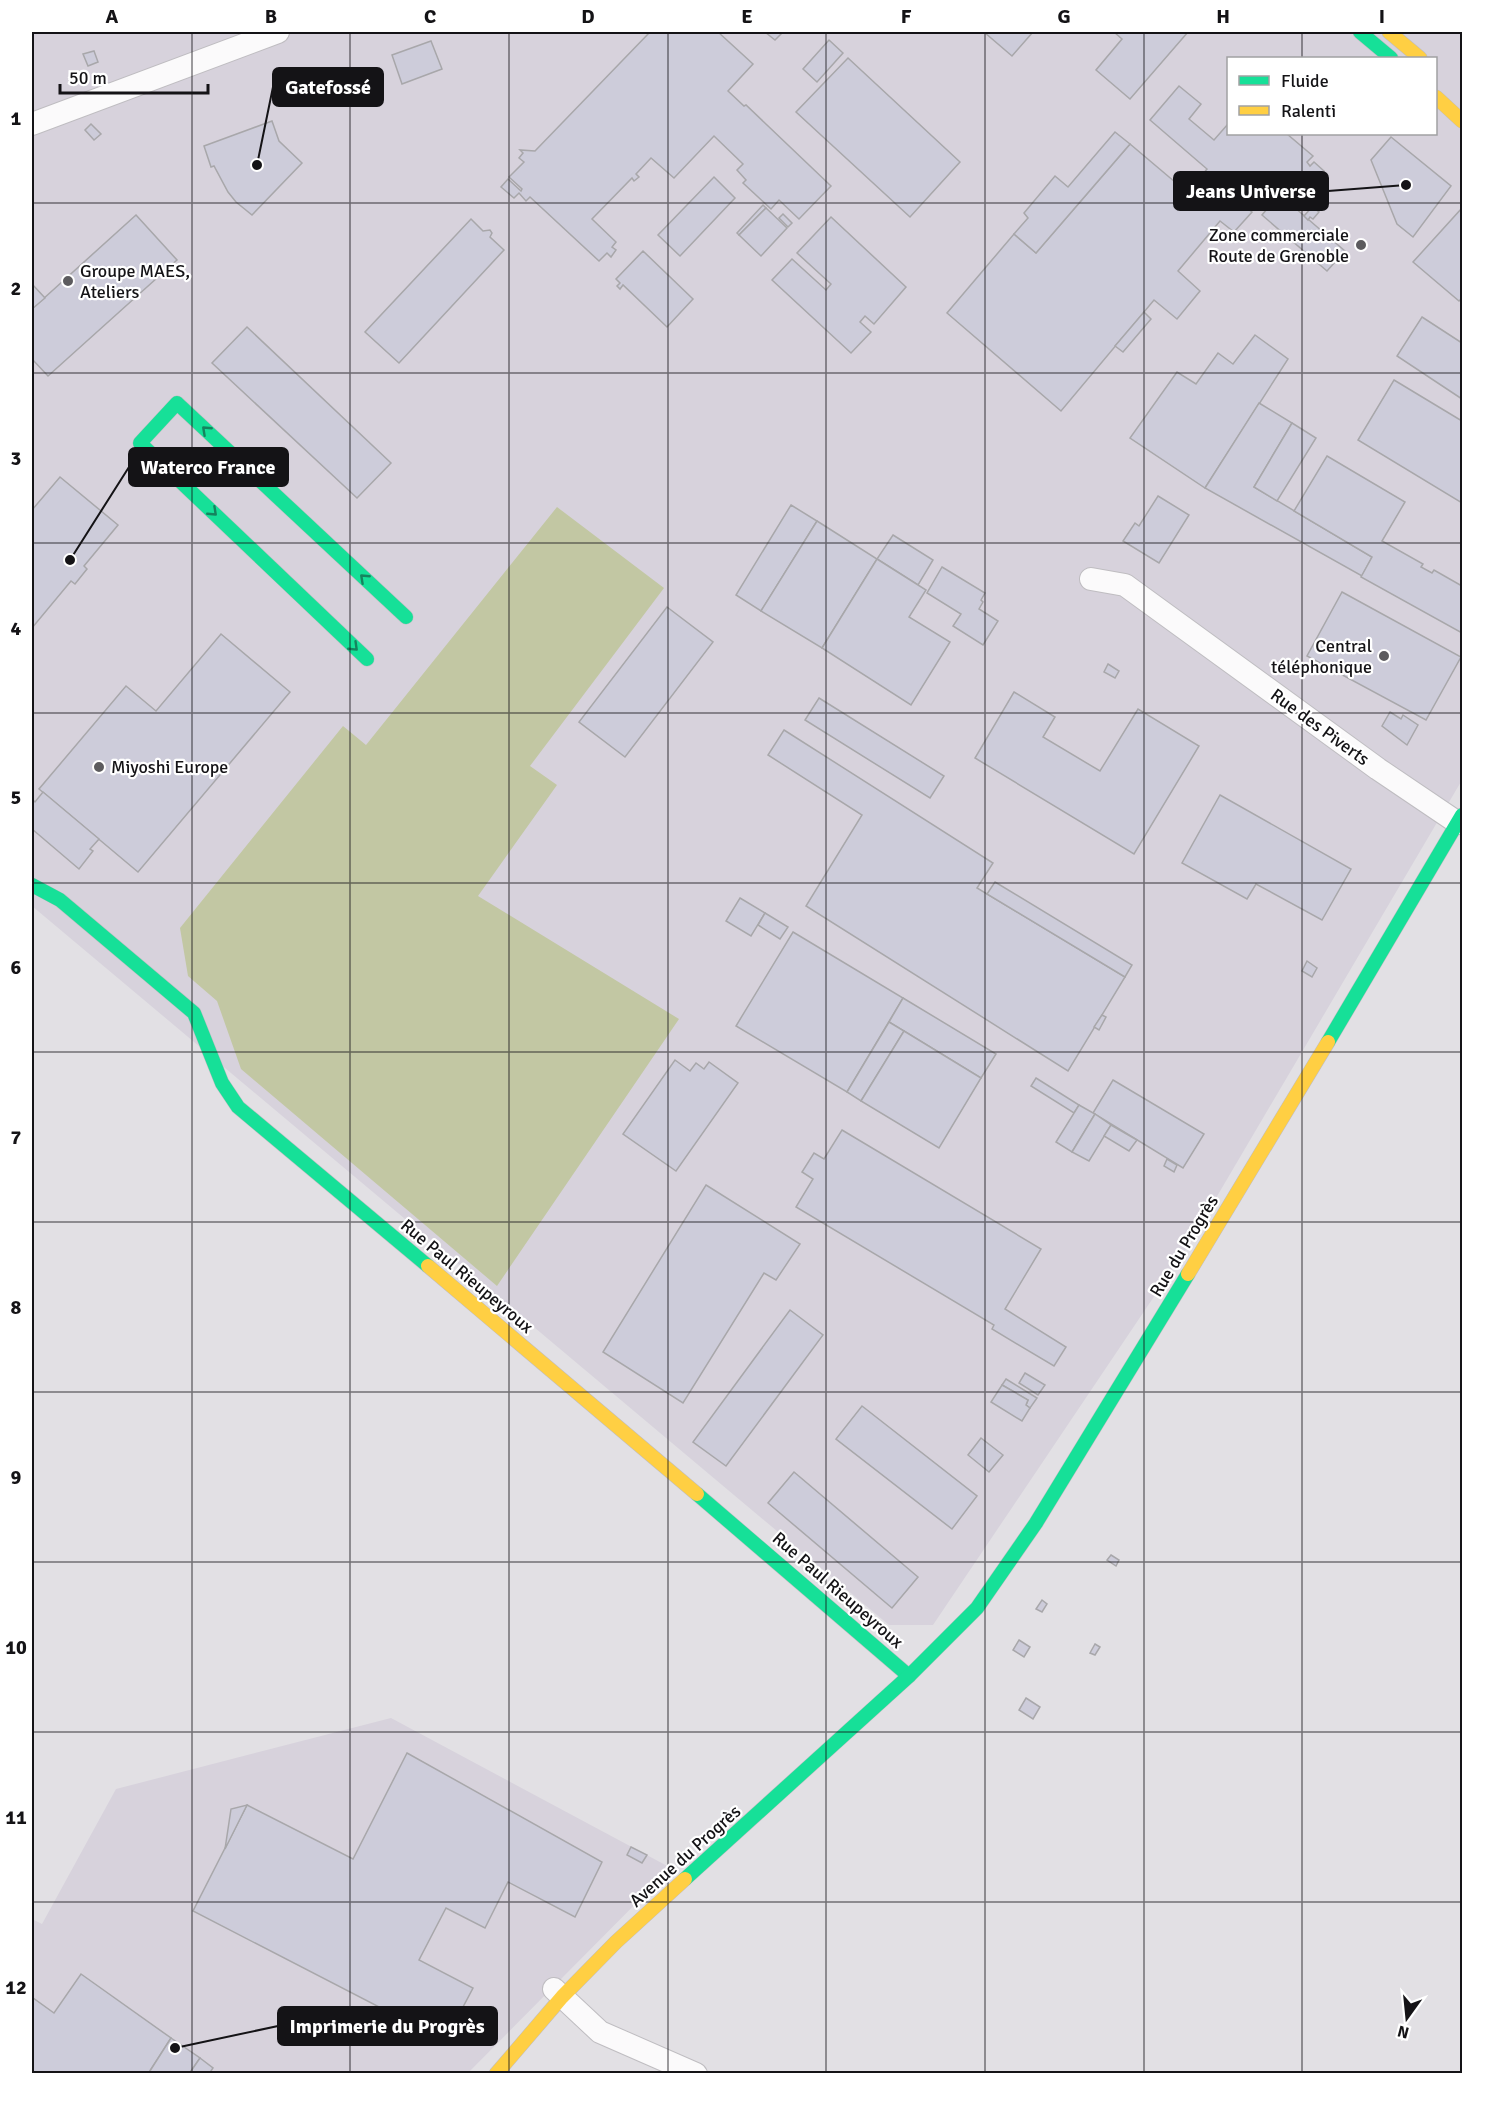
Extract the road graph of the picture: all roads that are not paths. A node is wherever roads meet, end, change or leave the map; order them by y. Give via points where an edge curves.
1 (278, 32) edge
2 (1360, 32) edge
3 (1389, 32) edge
4 (1390, 57) edge
5 (1419, 57) edge
6 (1437, 99) edge
7 (1462, 121) edge
8 (32, 124) edge
9 (1091, 579) dead end
10 (406, 617) dead end
11 (367, 659) dead end
12 (1460, 819) edge
13 (32, 885) edge
14 (909, 1676) junction
15 (558, 1993) junction
16 (496, 2073) edge
17 (696, 2073) edge

1 - 8 street
2 - 4 street
3 - 5 street
6 - 7 street
9 - 12 street, Rue des Piverts via 1125,585 1378,769
10 -> 11 street via 177,403 140,443
12 - 14 street, Rue du Progrès via 1036,1522 976,1608
13 - 14 street, Rue Paul Rieupeyroux via 60,900 194,1013 222,1083 238,1107
14 - 15 street, Avenue du Progrès
15 - 16 street, Avenue du Progrès
15 - 17 street via 600,2032

